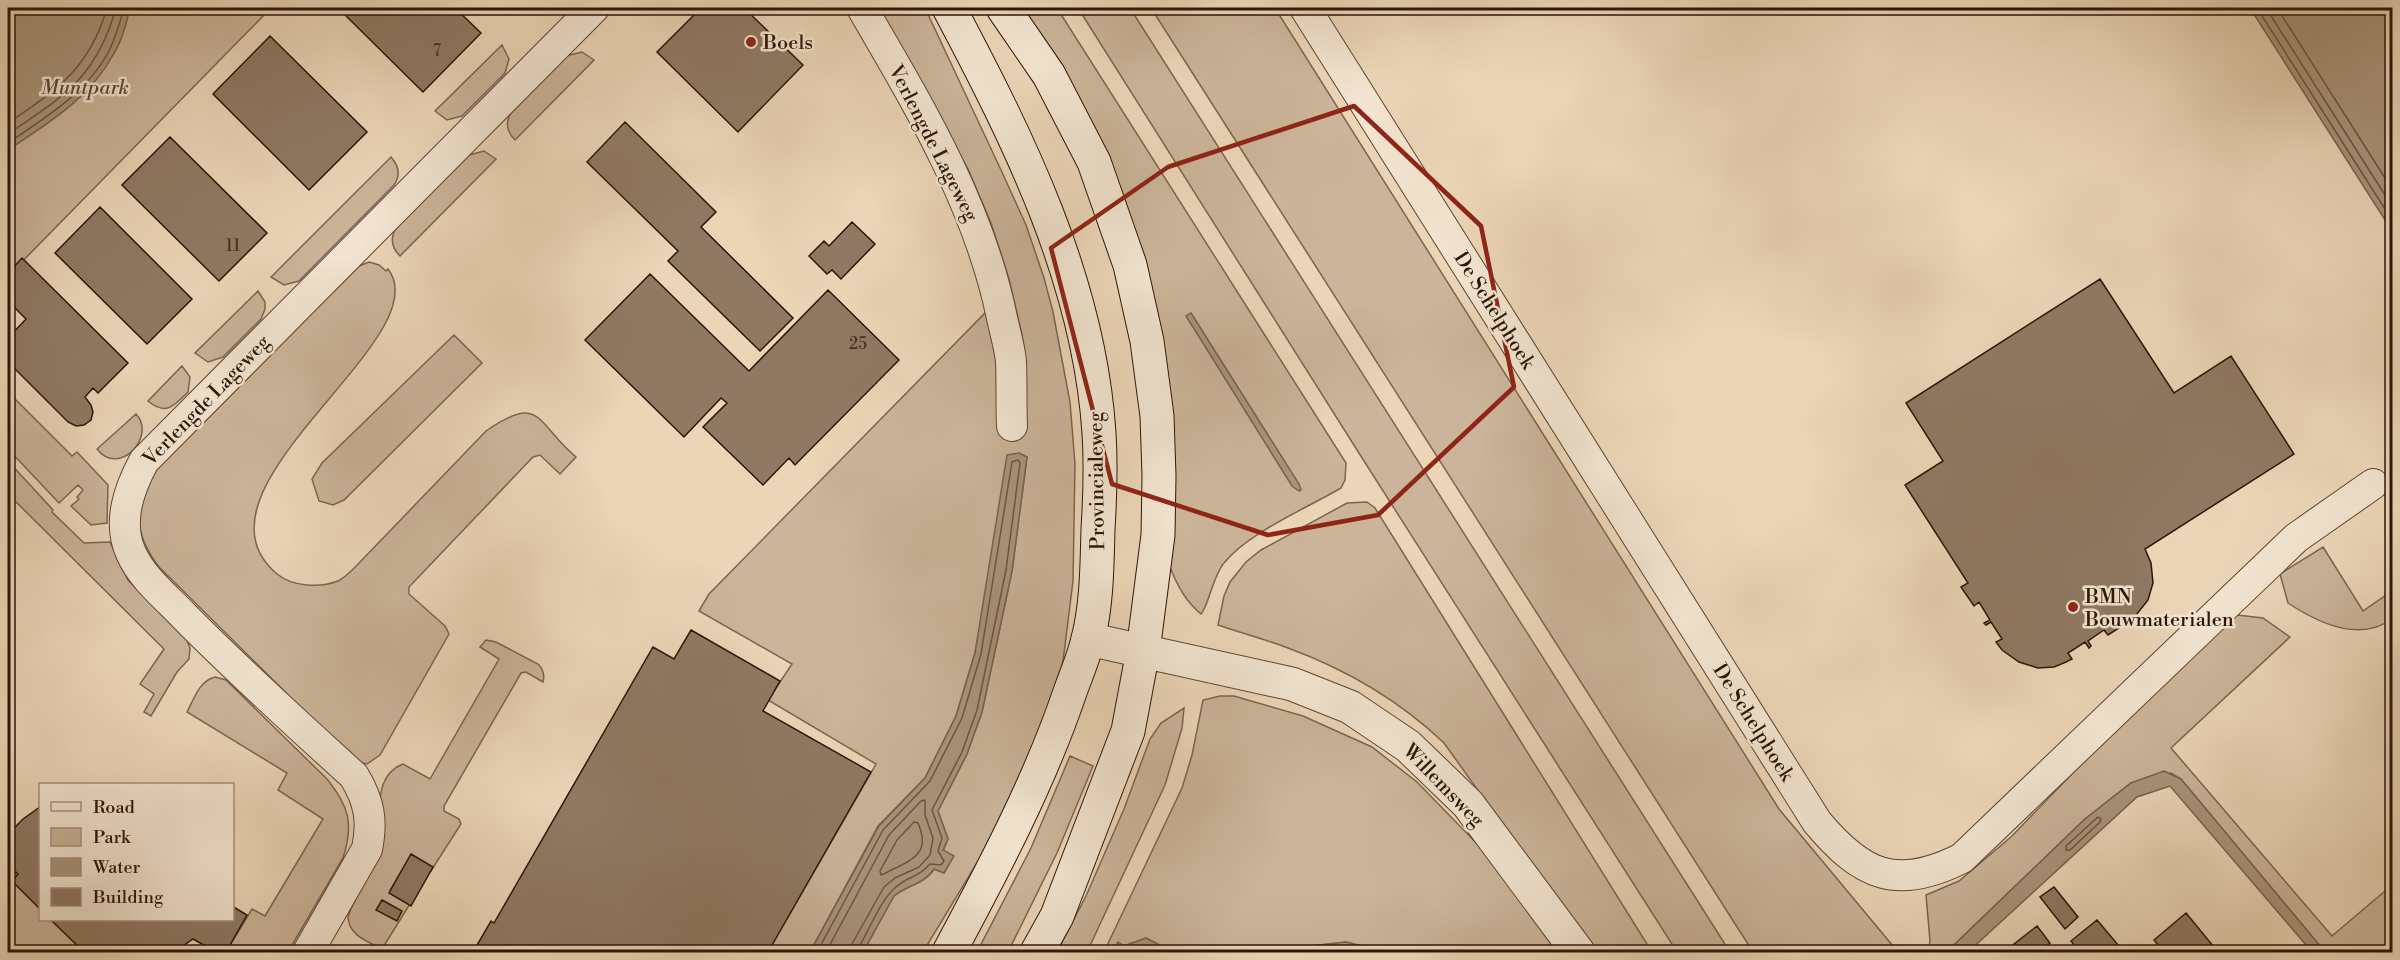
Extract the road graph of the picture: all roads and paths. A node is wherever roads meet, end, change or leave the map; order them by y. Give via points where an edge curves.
1 (594, 8) edge
2 (862, 8) edge
3 (949, 8) edge
4 (1003, 8) edge
5 (1305, 8) edge
6 (1011, 426) dead end
7 (2373, 484) dead end
8 (1088, 639) junction
9 (1143, 651) junction
10 (308, 952) edge
11 (949, 952) edge
12 (1037, 952) edge
13 (1578, 952) edge

1 - 10 street, Verlengde Lageweg via 144,461 131,487 125,528 130,552 144,575 218,651 354,776 364,792 370,809 367,849
2 - 6 street, Verlengde Lageweg via 952,171 976,227 998,296 1011,361
3 - 8 main road, Provincialeweg via 1038,191 1080,318 1099,434 1096,583
4 - 9 main road via 1049,75 1094,162 1130,265 1147,341 1160,476 1158,535
5 - 7 street, De Schelphoek via 1817,822 1838,848 1880,873 1922,875 1962,858 2296,538
8 - 9 main road, Willemsweg
8 - 11 main road, Provincialeweg via 1038,779
9 - 12 main road via 1128,731 1057,916
9 - 13 main road, Willemsweg via 1292,684 1350,707 1408,746 1468,804

